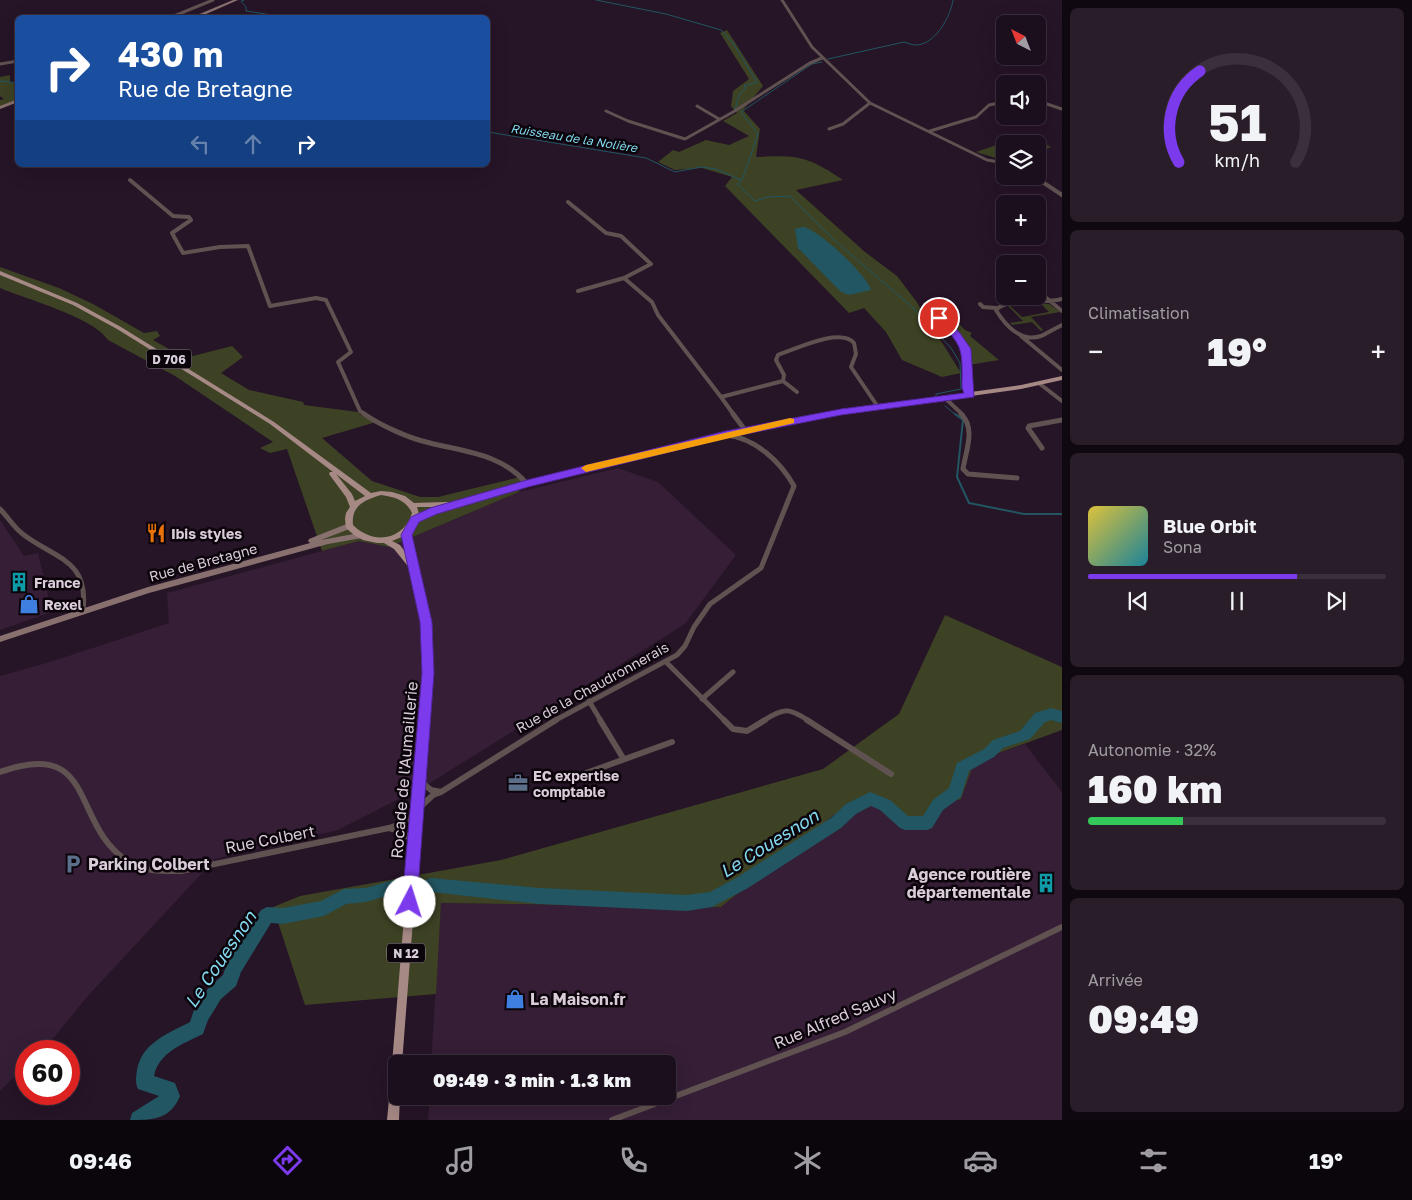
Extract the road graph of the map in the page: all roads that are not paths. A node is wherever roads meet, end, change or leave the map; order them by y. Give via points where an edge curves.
1 (213, 0) edge
2 (236, 0) edge
3 (782, 0) edge
4 (174, 15) edge
5 (199, 15) edge
6 (822, 58) junction
7 (15, 62) edge
8 (0, 64) edge
9 (15, 101) edge
10 (870, 102) junction
11 (996, 104) edge
12 (1046, 104) edge
13 (697, 106) dead end
14 (0, 108) edge
15 (1062, 110) edge
16 (606, 111) dead end
17 (719, 119) junction
18 (829, 129) dead end
19 (930, 132) junction
20 (996, 162) edge
21 (130, 180) dead end
22 (1046, 185) edge
23 (1062, 195) edge
24 (568, 202) dead end
25 (0, 273) edge
26 (624, 278) junction
27 (578, 291) dead end
28 (1046, 298) edge
29 (1062, 299) edge
30 (1050, 302) junction
31 (925, 304) dead end
32 (980, 304) dead end
33 (996, 308) junction
34 (1062, 312) edge
35 (1062, 325) edge
36 (1021, 336) junction
37 (1062, 370) edge
38 (1062, 378) edge
39 (783, 381) junction
40 (1040, 384) junction
41 (797, 392) dead end
42 (970, 395) junction
43 (721, 397) junction
44 (945, 398) junction
45 (1062, 401) edge
46 (878, 407) junction
47 (1062, 420) edge
48 (745, 430) junction
49 (726, 434) junction
50 (1042, 448) dead end
51 (327, 466) junction
52 (1017, 478) dead end
53 (527, 484) junction
54 (498, 493) junction
55 (370, 496) junction
56 (413, 505) junction
57 (353, 506) junction
58 (0, 509) edge
59 (415, 519) junction
60 (349, 526) junction
61 (407, 531) junction
62 (359, 536) junction
63 (384, 540) junction
64 (415, 570) junction
65 (84, 607) junction
66 (0, 636) edge
67 (666, 662) junction
68 (733, 672) dead end
69 (702, 699) junction
70 (589, 701) junction
71 (672, 742) dead end
72 (623, 758) junction
73 (0, 772) edge
74 (891, 774) dead end
75 (578, 776) dead end
76 (420, 781) junction
77 (441, 792) junction
78 (418, 811) junction
79 (389, 828) junction
80 (415, 842) junction
81 (1062, 928) edge
82 (398, 1055) edge
83 (394, 1105) edge
84 (393, 1120) edge
85 (612, 1120) edge

1 - 4 street
2 - 5 main road
3 - 6 street via 809,44
6 - 10 street
6 - 17 street via 732,115
7 - 8 street
9 - 14 main road
10 - 18 street via 843,124
10 - 19 street
11 - 19 street via 988,105 976,117
12 - 15 street
13 - 17 street
16 - 17 street via 628,122 681,139
19 - 20 street
21 - 53 street via 173,216 191,220 172,233 183,253 248,246 270,306 316,298 326,300 351,352 338,362 360,411 376,422 428,443 494,458 516,472
22 - 23 street
24 - 26 street via 606,233 621,236 651,264
25 - 51 main road, D 706 via 75,304 120,328 272,423
26 - 27 street
26 - 43 street via 652,302 658,316
28 - 30 street
29 - 30 street
30 - 33 street via 1012,302
30 - 34 street
31 - 42 street via 964,345
32 - 33 street
33 - 36 street via 997,313
35 - 36 street via 1037,338
36 - 37 street
38 - 40 main road
39 - 41 street
39 - 43 street
39 - 46 street via 784,375 776,360 778,355 835,336 848,337 858,352 851,367
40 - 42 main road
40 - 45 street
42 - 44 main road
43 - 48 street
44 - 46 main road
44 - 52 street via 969,421 963,469 968,474
46 - 48 main road
47 - 50 street via 1029,426
48 - 49 main road
49 - 53 main road
49 - 67 street, Rue de la Chaudronnerais via 740,436 756,446 794,486 761,568 710,604 685,646
51 - 55 main road, D 706
51 - 57 main road, D 706
53 - 54 main road
54 - 56 main road via 437,505
54 - 59 main road
55 - 56 main road via 391,494
55 - 57 main road
56 - 59 main road
57 - 60 main road
58 - 65 street via 23,534 72,564 80,573
59 - 61 main road
60 - 62 main road
60 - 65 main road, Rue de Bretagne via 310,542
61 - 63 main road
61 - 64 main road, Rocade de l'Aumaillerie / N 12
62 - 63 main road
62 - 65 main road, Rue de Bretagne via 312,545
63 - 64 main road, Rocade de l'Aumaillerie / N 12 via 397,547
64 - 76 main road, Rocade de l'Aumaillerie / N 12 via 428,645
65 - 66 main road
67 - 69 street
67 - 70 street, Rue de la Chaudronnerais
68 - 69 street
69 - 74 street via 737,732 753,729 779,711 798,712
70 - 72 street
70 - 77 street, Rue de la Chaudronnerais
71 - 72 street
72 - 75 street
73 - 79 street, Rue Colbert via 33,763 64,769 73,779 104,840 113,851 135,866 148,870 181,871
76 - 77 street via 431,790
76 - 78 main road, Rocade de l'Aumaillerie / N 12
77 - 78 street, Rue de la Chaudronnerais via 432,795
78 - 79 street, Rue Colbert via 403,823
78 - 80 main road, Rocade de l'Aumaillerie / N 12
79 - 80 street via 400,830
80 - 82 main road, Rocade de l'Aumaillerie / N 12
81 - 85 street, Rue Alfred Sauvy via 845,1032
83 - 84 main road

